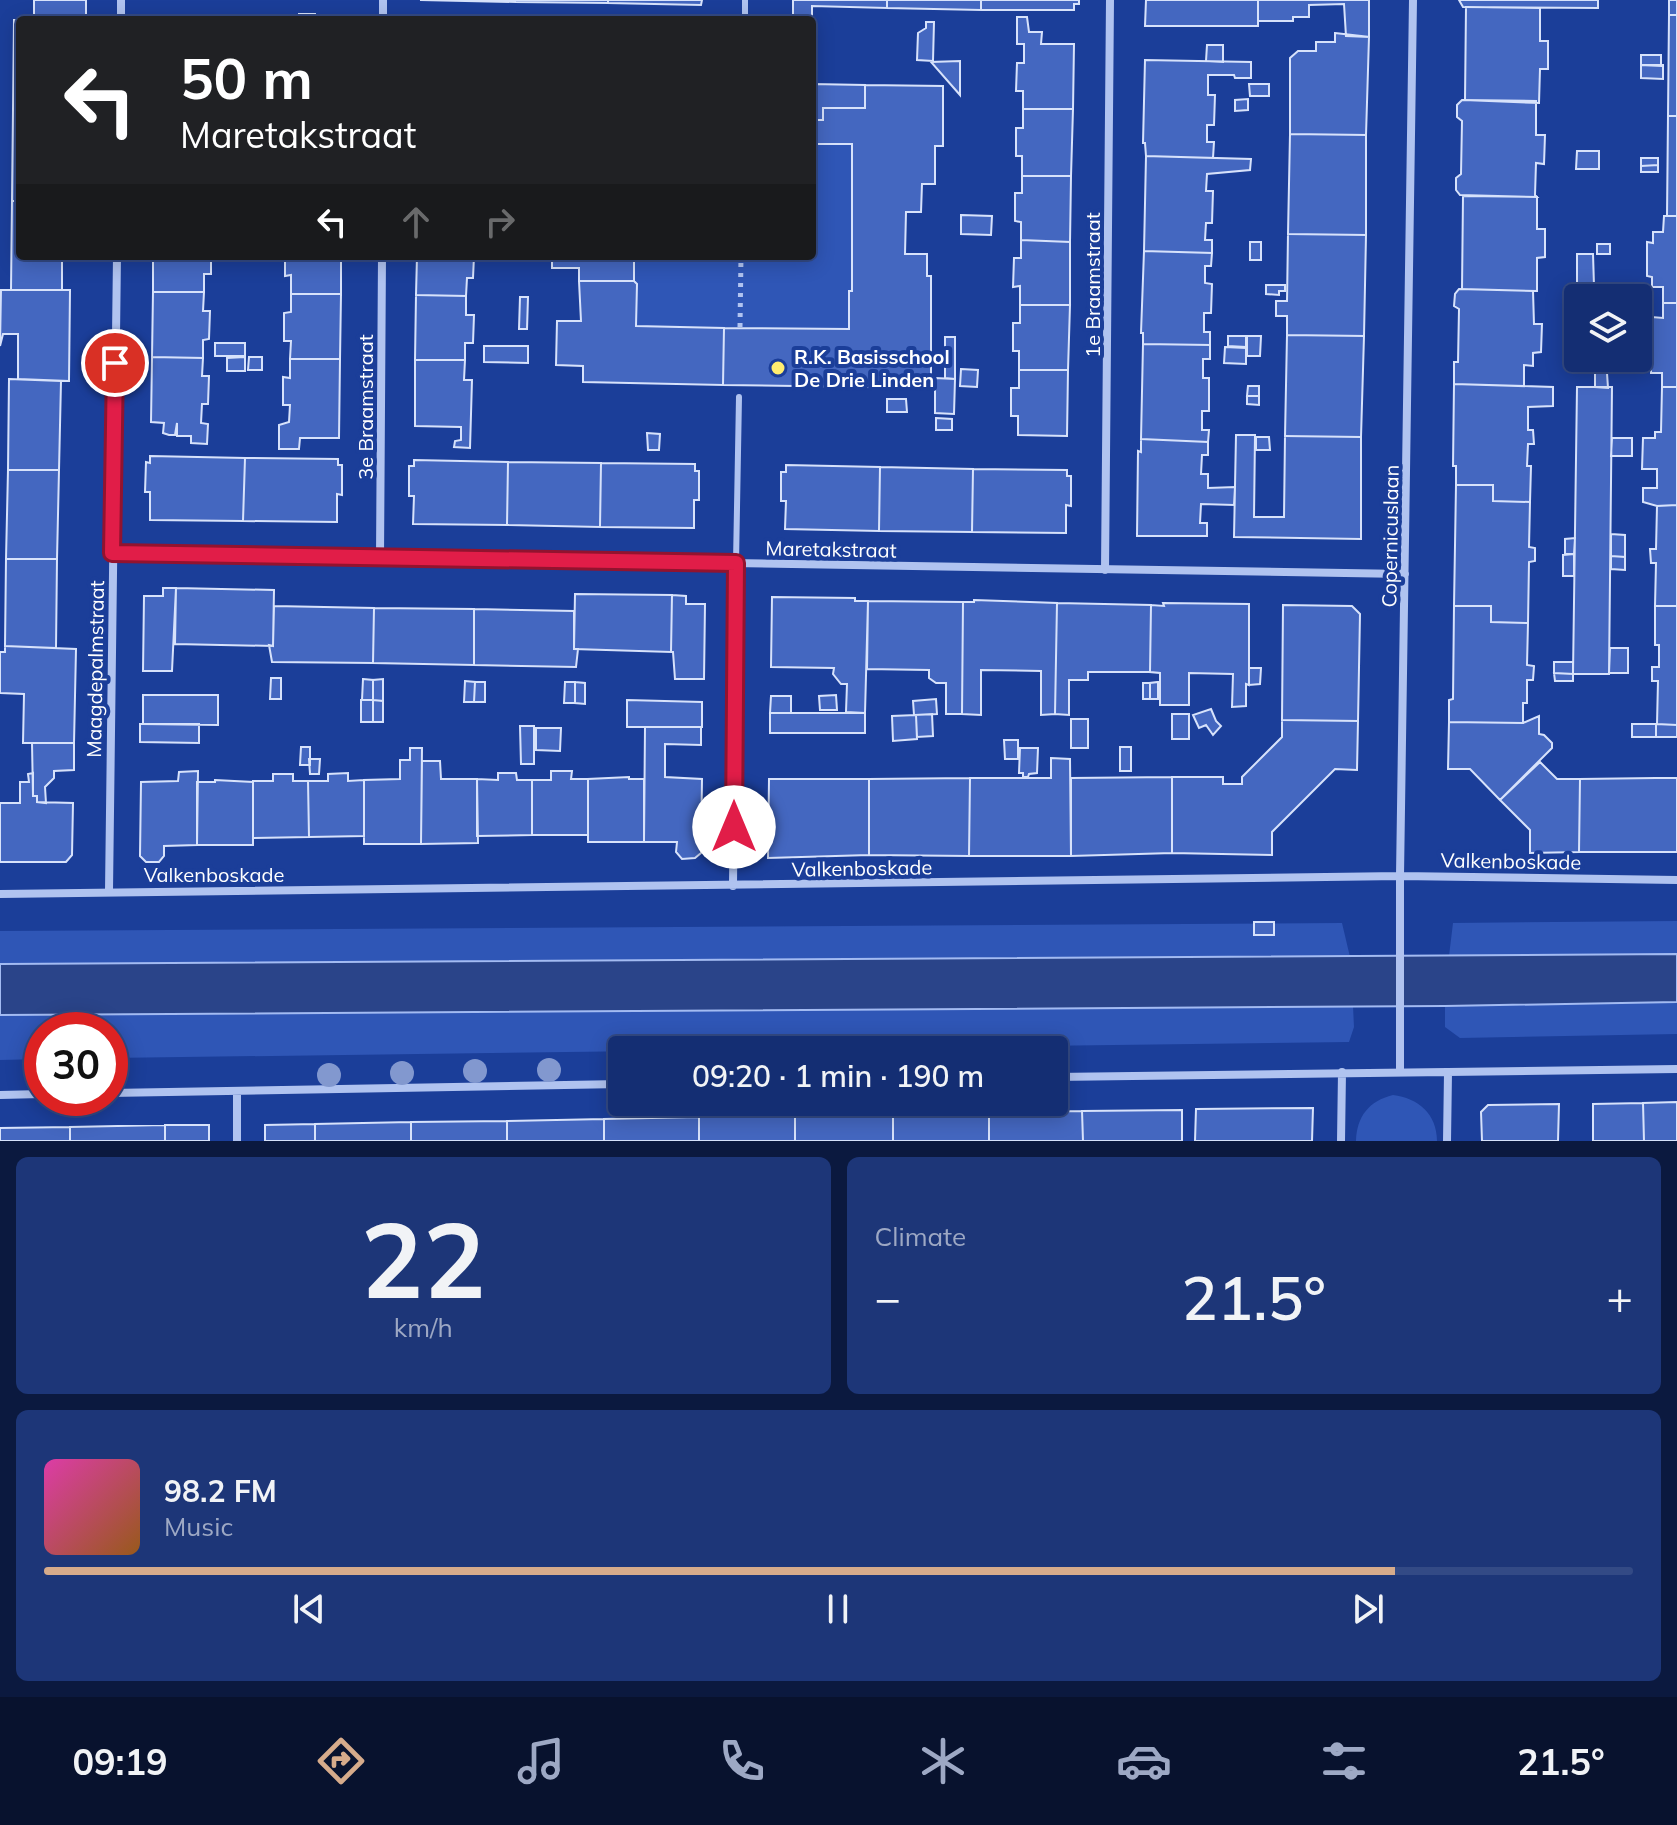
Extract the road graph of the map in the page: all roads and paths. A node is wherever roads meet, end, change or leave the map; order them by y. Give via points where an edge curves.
1 (1110, 0) edge
2 (1413, 0) edge
3 (117, 260) edge
4 (382, 260) edge
5 (741, 260) edge
6 (740, 327) dead end
7 (739, 397) dead end
8 (112, 553) junction
9 (380, 557) junction
10 (736, 563) junction
11 (1105, 570) junction
12 (1405, 574) junction
13 (1400, 876) junction
14 (1677, 880) edge
15 (733, 886) junction
16 (109, 891) junction
17 (0, 894) edge
18 (1677, 1069) edge
19 (1342, 1072) junction
20 (1400, 1072) junction
21 (1448, 1073) junction
22 (1068, 1077) edge
23 (608, 1084) edge
24 (237, 1091) junction
25 (128, 1093) edge
26 (24, 1094) edge
27 (0, 1095) edge
28 (237, 1141) edge
29 (1341, 1141) edge
30 (1447, 1141) edge

1 - 11 street, 1e Braamstraat
2 - 12 street, Copernicuslaan
3 - 8 street, Maagdepalmstraat
4 - 9 street, 3e Braamstraat
5 - 6 path
7 - 10 lane
8 - 9 street, Maretakstraat
8 - 16 street, Maagdepalmstraat
9 - 10 street, Maretakstraat
10 - 11 street, Maretakstraat
10 - 15 street
11 - 12 street, Maretakstraat
12 - 13 street, Copernicuslaan
13 - 14 street, Valkenboskade
13 - 15 street, Valkenboskade
13 - 20 street, Copernicuslaan
15 - 16 street, Valkenboskade
16 - 17 street, Valkenboskade
18 - 21 street
19 - 20 street
19 - 22 street
19 - 29 street
20 - 21 street
21 - 30 street
23 - 24 street
24 - 25 street
24 - 28 street
26 - 27 street

